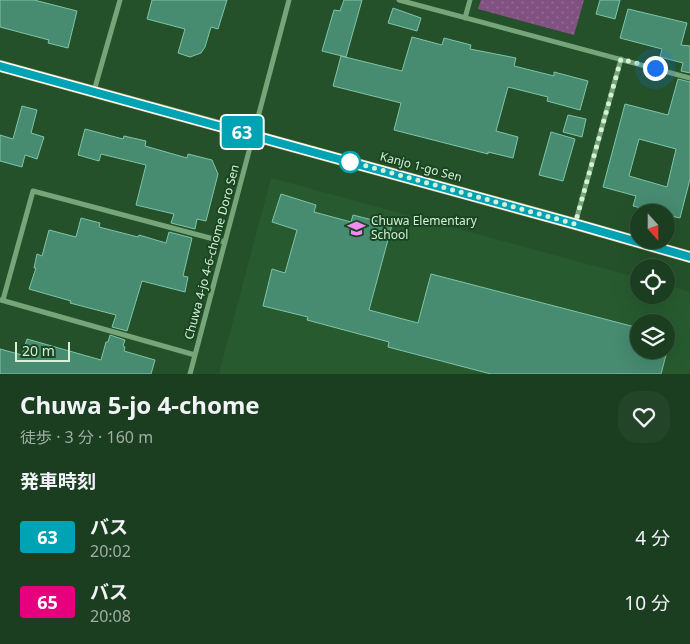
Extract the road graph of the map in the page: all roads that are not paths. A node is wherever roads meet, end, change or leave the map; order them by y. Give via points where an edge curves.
1 (120, 0) edge
2 (289, 0) edge
3 (399, 0) edge
4 (470, 0) edge
5 (465, 18) junction
6 (621, 59) junction
7 (0, 66) edge
8 (690, 78) edge
9 (94, 92) junction
10 (253, 135) junction
11 (575, 224) junction
12 (225, 242) junction
13 (690, 257) edge
14 (2, 300) edge
15 (195, 355) junction
16 (190, 374) edge

1 - 9 street
2 - 10 street, Chuwa 4-jo 4-6-chome Doro Sen
3 - 5 street
4 - 5 street
5 - 6 street
6 - 8 street
6 - 11 street
7 - 9 main road, Kanjo 1-go Sen
9 - 10 main road, Kanjo 1-go Sen
10 - 11 main road, Kanjo 1-go Sen
10 - 12 street, Chuwa 4-jo 4-6-chome Doro Sen
11 - 13 main road, Kanjo 1-go Sen
12 - 14 street via 33,191
12 - 15 street, Chuwa 4-jo 4-6-chome Doro Sen
14 - 15 street
15 - 16 street, Chuwa 4-jo 4-6-chome Doro Sen

